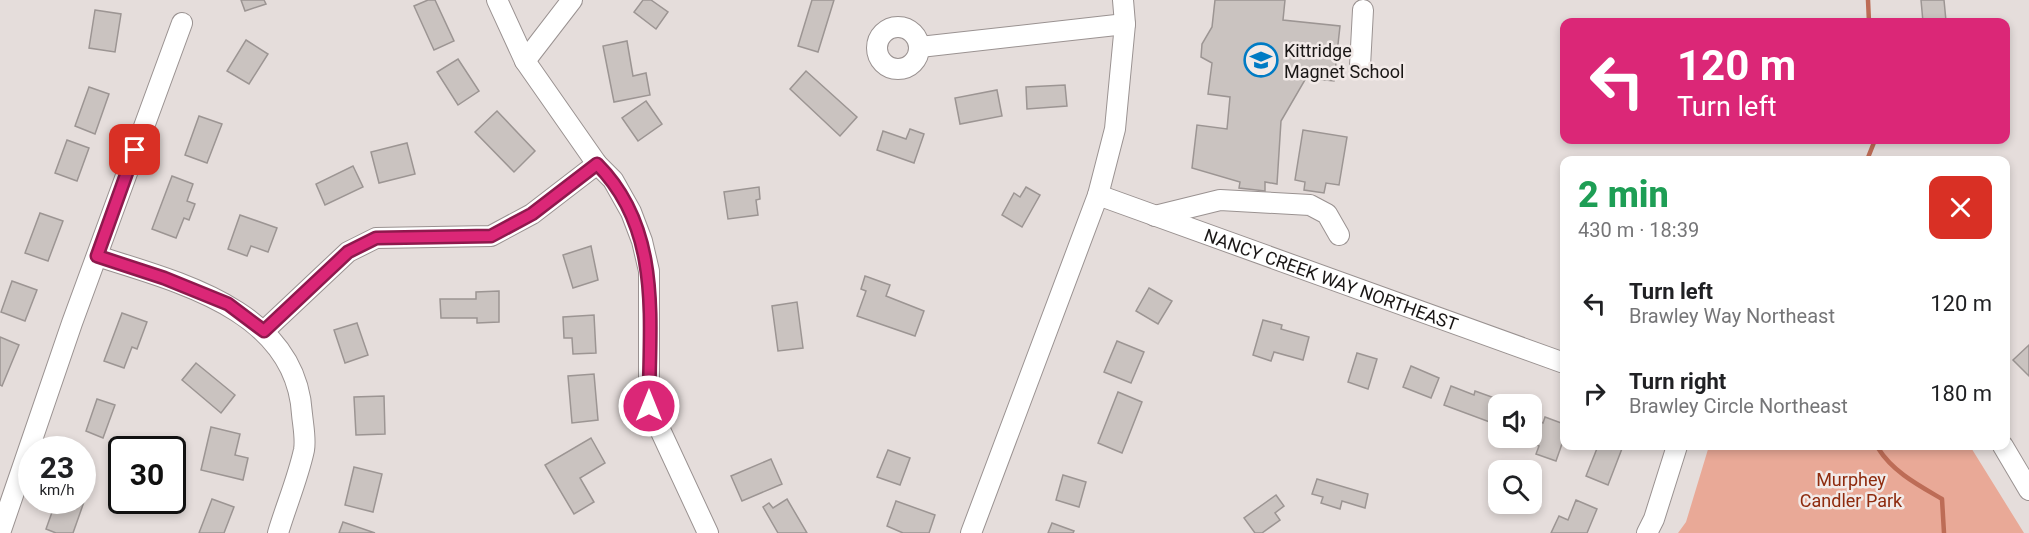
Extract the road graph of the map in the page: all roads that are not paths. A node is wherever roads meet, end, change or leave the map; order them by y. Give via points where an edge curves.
1 (497, 0) edge
2 (572, 0) edge
3 (1123, 0) edge
4 (1364, 10) dead end
5 (182, 23) dead end
6 (1125, 24) junction
7 (920, 47) dead end
8 (525, 61) junction
9 (1360, 66) dead end
10 (597, 164) junction
11 (1098, 195) junction
12 (1155, 216) junction
13 (1339, 235) dead end
14 (97, 256) junction
15 (264, 331) junction
16 (1560, 362) edge
17 (1676, 450) edge
18 (2005, 450) edge
19 (2029, 490) edge
20 (0, 533) edge
21 (278, 533) edge
22 (708, 533) edge
23 (971, 533) edge
24 (1647, 533) edge

1 - 8 street
2 - 8 street
3 - 6 street
4 - 9 street
5 - 14 street
6 - 7 street
6 - 11 street via 1115,129
8 - 10 street
10 - 15 street via 532,214 491,236 376,238 348,252
10 - 22 street via 613,180 642,241 649,271 649,406
11 - 12 street, NANCY CREEK WAY NORTHEAST
11 - 23 street
12 - 13 street via 1220,200 1310,205 1327,214
12 - 16 street, NANCY CREEK WAY NORTHEAST
14 - 15 street via 228,304
14 - 20 street
15 - 21 street via 283,354 301,399 304,448
17 - 24 street
18 - 19 street

